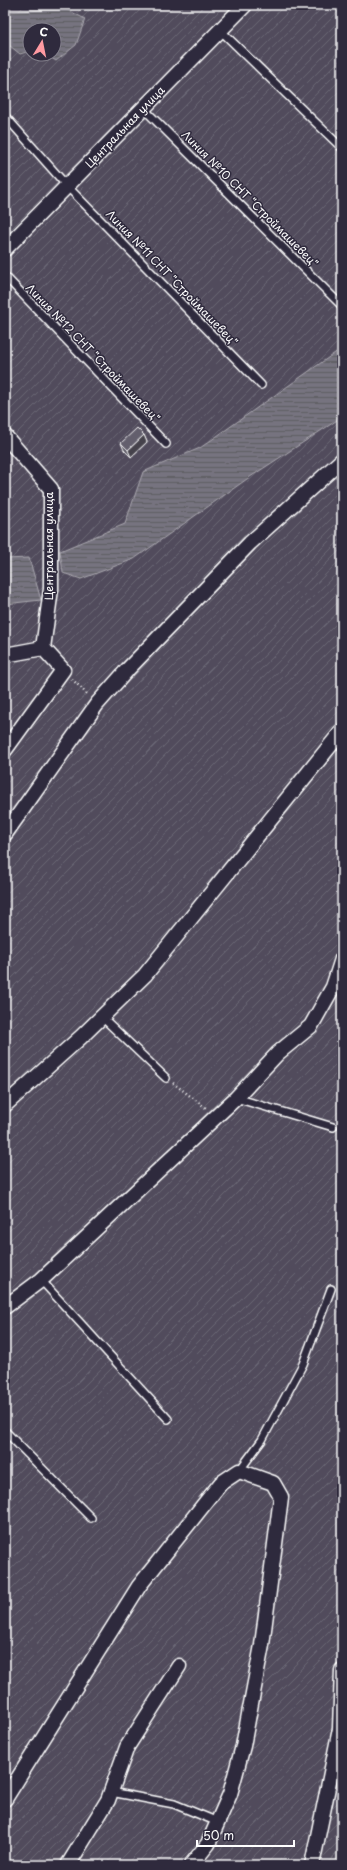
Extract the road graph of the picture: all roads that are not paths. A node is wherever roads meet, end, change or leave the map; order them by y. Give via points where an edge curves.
1 (244, 5) edge
2 (220, 30) junction
3 (143, 108) junction
4 (5, 116) edge
5 (342, 148) edge
6 (67, 186) junction
7 (5, 249) edge
8 (5, 276) edge
9 (342, 306) edge
10 (261, 385) dead end
11 (5, 436) edge
12 (166, 444) dead end
13 (342, 460) edge
14 (43, 648) junction
15 (5, 655) edge
16 (342, 731) edge
17 (5, 750) edge
18 (5, 834) edge
19 (342, 960) edge
20 (102, 1017) junction
21 (166, 1078) road end
22 (236, 1098) junction
23 (5, 1105) edge
24 (333, 1127) dead end
25 (41, 1280) junction
26 (332, 1289) dead end
27 (5, 1308) edge
28 (168, 1419) dead end
29 (5, 1431) edge
30 (239, 1471) junction
31 (91, 1518) dead end
32 (179, 1666) dead end
33 (342, 1670) edge
34 (111, 1792) junction
35 (5, 1799) edge
36 (218, 1822) junction
37 (68, 1865) edge
38 (191, 1865) edge
39 (312, 1865) edge

1 - 2 street, Центральная улица
2 - 3 street, Центральная улица
2 - 5 lane
3 - 6 street, Центральная улица
3 - 9 lane, Линия №10 СНТ "Строймашевец"
4 - 6 lane, Линия №11 СНТ "Строймашевец"
6 - 7 street, Центральная улица
6 - 10 lane, Линия №11 СНТ "Строймашевец"
8 - 12 lane, Линия №12 СНТ "Строймашевец"
11 - 14 street, Центральная улица via 51,489 51,589
13 - 18 street via 250,543 97,704
14 - 15 street
14 - 17 street via 63,670
16 - 20 street via 145,974
19 - 22 street via 332,987 311,1026 278,1053
20 - 21 lane
20 - 23 street
22 - 24 lane
22 - 25 street
25 - 27 street
25 - 28 lane
26 - 30 lane via 302,1364 262,1440
29 - 31 lane
30 - 35 street via 221,1483 140,1586
30 - 36 street via 273,1483 281,1497 262,1645 243,1746 230,1794
32 - 34 street via 128,1747
33 - 39 street via 340,1729
34 - 36 lane via 174,1804
34 - 37 street
36 - 38 street via 208,1844

